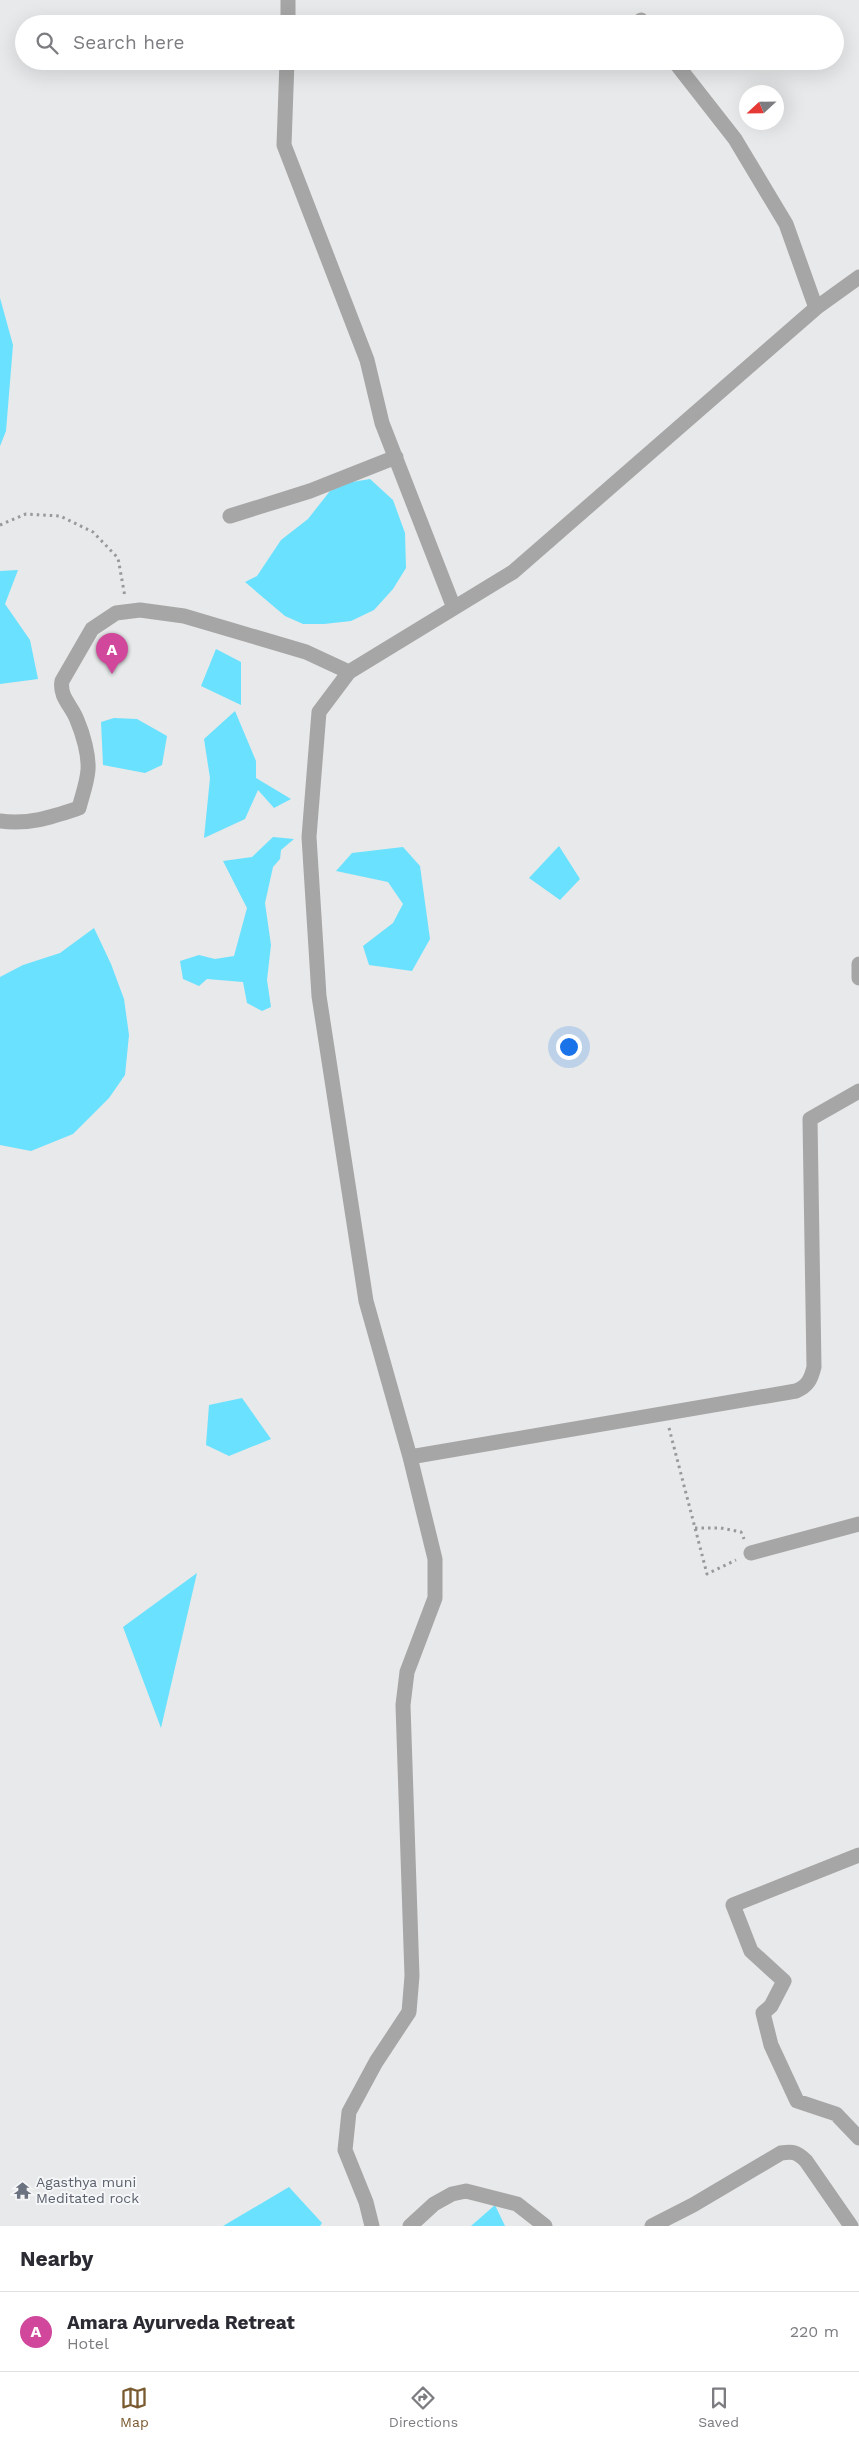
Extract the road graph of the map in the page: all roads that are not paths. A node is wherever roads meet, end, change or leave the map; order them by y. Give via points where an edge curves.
1 (288, 0) edge
2 (288, 15) edge
3 (287, 70) edge
4 (681, 70) edge
5 (859, 277) edge
6 (816, 308) junction
7 (396, 457) junction
8 (230, 516) dead end
9 (454, 608) junction
10 (349, 672) junction
11 (0, 820) edge
12 (859, 964) edge
13 (859, 978) edge
14 (859, 1091) edge
15 (410, 1457) junction
16 (859, 1524) edge
17 (751, 1552) road end
18 (859, 1855) edge
19 (859, 2138) edge
20 (372, 2226) edge
21 (410, 2226) edge
22 (545, 2226) edge
23 (652, 2226) edge
24 (851, 2226) edge

1 - 2 street
3 - 7 street via 284,145 367,360 382,423
4 - 6 street via 735,139 786,224
5 - 6 street
6 - 9 street via 513,572
7 - 8 street via 310,492
7 - 9 street
9 - 10 street
10 - 11 street via 306,652 184,616 127,610 116,614 92,629 60,689 77,719 88,769 80,808 40,821
10 - 15 street via 319,712 309,837 319,996 366,1301
12 - 13 street
14 - 15 street via 810,1119 814,1367 805,1387
15 - 20 street via 435,1559 435,1598 408,1672 403,1705 412,1976 409,2012 376,2062 349,2112 346,2140 345,2150
16 - 17 street
18 - 19 street via 733,1905 751,1951 784,1980 771,2006 763,2013 771,2045 796,2101 836,2114
21 - 22 street via 434,2204 466,2191 517,2204
23 - 24 street via 781,2153 792,2151 806,2161

